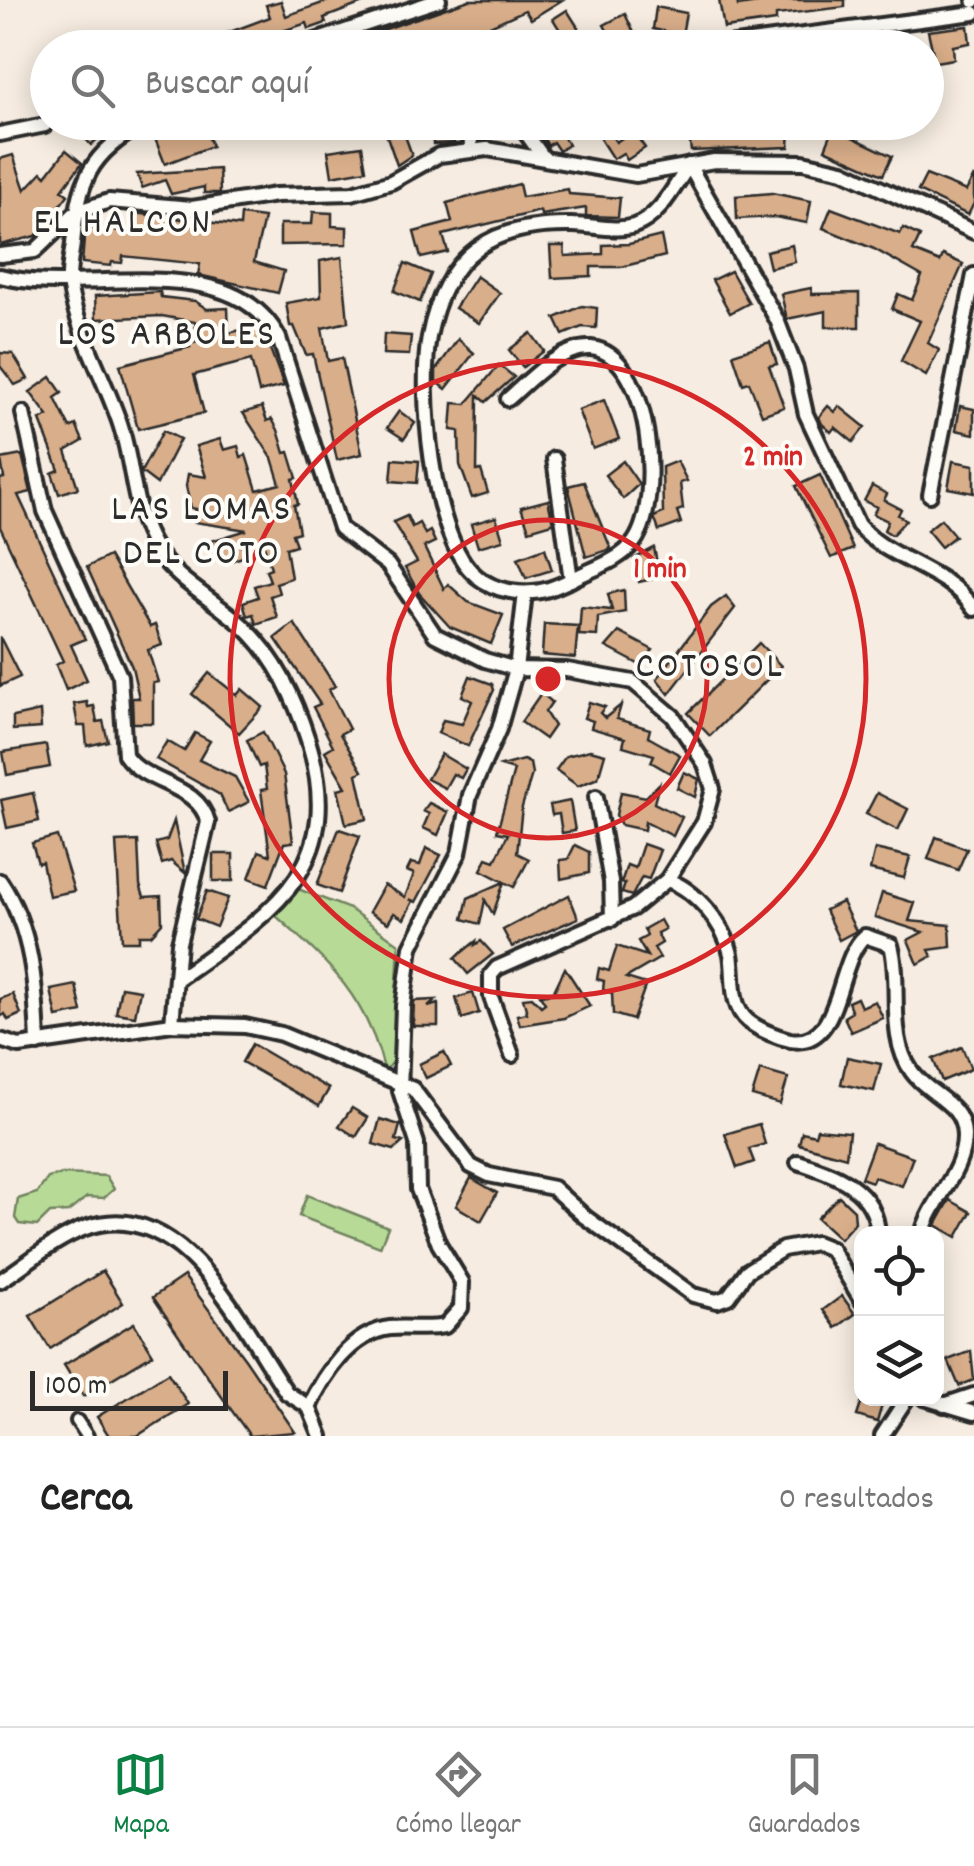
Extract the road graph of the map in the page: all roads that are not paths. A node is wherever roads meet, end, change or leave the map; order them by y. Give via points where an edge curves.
1 (439, 0) edge
2 (974, 13) edge
3 (348, 30) edge
4 (843, 30) edge
5 (30, 128) edge
6 (0, 134) edge
7 (121, 140) edge
8 (471, 140) edge
9 (531, 140) edge
10 (471, 149) junction
11 (543, 157) junction
12 (688, 165) junction
13 (76, 212) junction
14 (974, 232) edge
15 (0, 255) edge
16 (974, 275) edge
17 (0, 276) edge
18 (69, 285) junction
19 (956, 349) junction
20 (974, 354) edge
21 (508, 399) dead end
22 (22, 413) dead end
23 (554, 459) dead end
24 (930, 495) dead end
25 (571, 580) junction
26 (525, 593) junction
27 (974, 609) edge
28 (516, 669) junction
29 (596, 797) dead end
30 (668, 880) junction
31 (0, 881) edge
32 (612, 918) junction
33 (176, 980) junction
34 (172, 1024) junction
35 (0, 1040) edge
36 (38, 1044) junction
37 (512, 1055) dead end
38 (400, 1084) junction
39 (798, 1162) dead end
40 (875, 1226) edge
41 (926, 1226) edge
42 (0, 1282) edge
43 (854, 1288) edge
44 (974, 1395) edge
45 (944, 1405) joint
46 (902, 1406) edge
47 (309, 1408) junction
48 (974, 1413) edge
49 (77, 1421) dead end
50 (87, 1436) edge
51 (320, 1436) edge
52 (882, 1436) edge

1 - 3 street
2 - 4 street
5 - 6 street
7 - 13 street via 86,174
8 - 10 street
9 - 11 street
10 - 11 street
10 - 13 street via 440,155 362,191 276,194 192,208 109,201
11 - 12 street via 636,175
12 - 14 street via 803,162 843,171
12 - 26 street via 666,200 635,226 506,232 469,253 440,297 424,400 450,532 470,570 485,582
12 - 27 street via 778,320 806,414 858,524 871,540 945,578
13 - 15 street via 35,251
13 - 18 street
16 - 19 street
17 - 18 street
18 - 28 street via 178,281 264,314 293,373 340,528 388,565 435,635
18 - 33 street via 119,420 144,526 166,564 246,629 285,680 318,780 322,806 315,848 296,881
19 - 20 street
19 - 24 street
21 - 25 street via 565,354 592,348 614,360 645,422 652,475 644,520 620,556
22 - 33 street via 45,511 120,676 125,755 205,811 208,835 186,910
23 - 25 street
25 - 26 street
26 - 28 street
28 - 30 street via 634,682 673,716 713,789 704,822
28 - 38 street via 470,796 459,853 410,947
29 - 32 street
30 - 32 street
30 - 41 street via 696,898 718,927 731,951 734,992 746,1019 778,1037 814,1037 828,1023 853,946 865,936 891,945 899,1048 912,1073 961,1119 965,1138
31 - 36 street via 16,904 36,981
32 - 37 street via 491,975 491,997
33 - 34 street
34 - 36 street
34 - 38 street via 281,1034
35 - 36 street
38 - 43 street via 422,1096 472,1166 553,1188 706,1301 728,1297 747,1271 806,1242 824,1245
38 - 47 street via 418,1144 422,1204 462,1282 461,1308 444,1326 388,1328 358,1340
39 - 40 street via 842,1177 864,1197
42 - 47 street via 87,1227 149,1228 183,1247 287,1392
44 - 45 street
45 - 48 street
46 - 52 street
47 - 51 street
49 - 50 street

